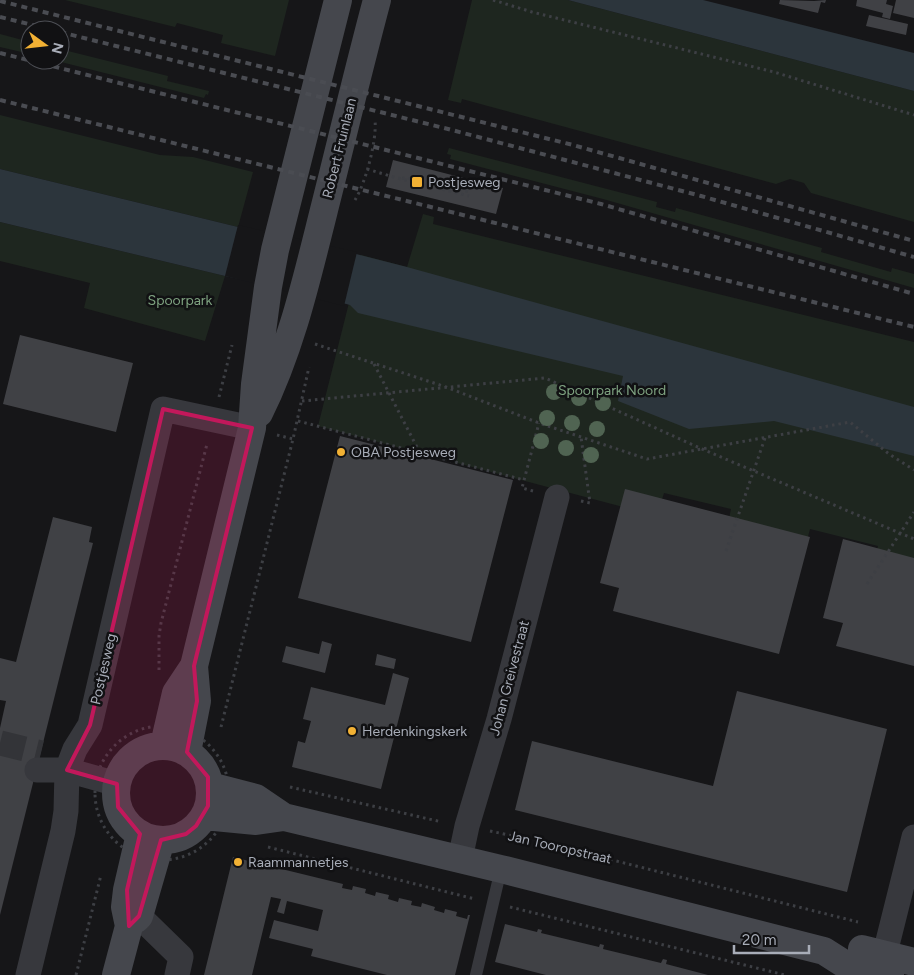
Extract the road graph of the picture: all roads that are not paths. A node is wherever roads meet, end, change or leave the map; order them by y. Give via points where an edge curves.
1 (338, 0) edge
2 (378, 0) edge
3 (252, 428) junction
4 (557, 496) dead end
5 (166, 741) junction
6 (39, 762) tunnel mouth
7 (67, 770) junction
8 (223, 777) junction
9 (116, 784) junction
10 (284, 817) junction
11 (210, 825) junction
12 (150, 837) junction
13 (914, 837) edge
14 (460, 859) junction
15 (501, 869) junction
16 (134, 921) junction
17 (885, 962) edge
18 (914, 962) edge
19 (28, 975) edge
20 (116, 975) edge
21 (177, 975) edge
22 (476, 975) edge

1 - 3 street via 268,287
2 - 3 street, Robert Fruinlaan via 303,296 273,386
3 - 5 street via 194,666 176,693
3 - 7 street, Postjesweg via 163,408 90,725
4 - 14 street, Johan Greivestraat
5 - 8 street via 200,763 205,770
5 - 9 street via 133,756
6 - 7 street
7 - 9 street
7 - 19 street, Postjesweg via 63,831
8 - 10 street
8 - 11 street via 208,806
9 - 12 street via 121,812 130,827
10 - 11 street
10 - 14 street
11 - 12 street via 196,826 174,839
12 - 16 street via 127,890 126,907
13 - 17 street
14 - 15 street
15 - 17 street via 824,951 851,946
15 - 22 lane
16 - 20 street
16 - 21 street via 181,957
17 - 18 street

